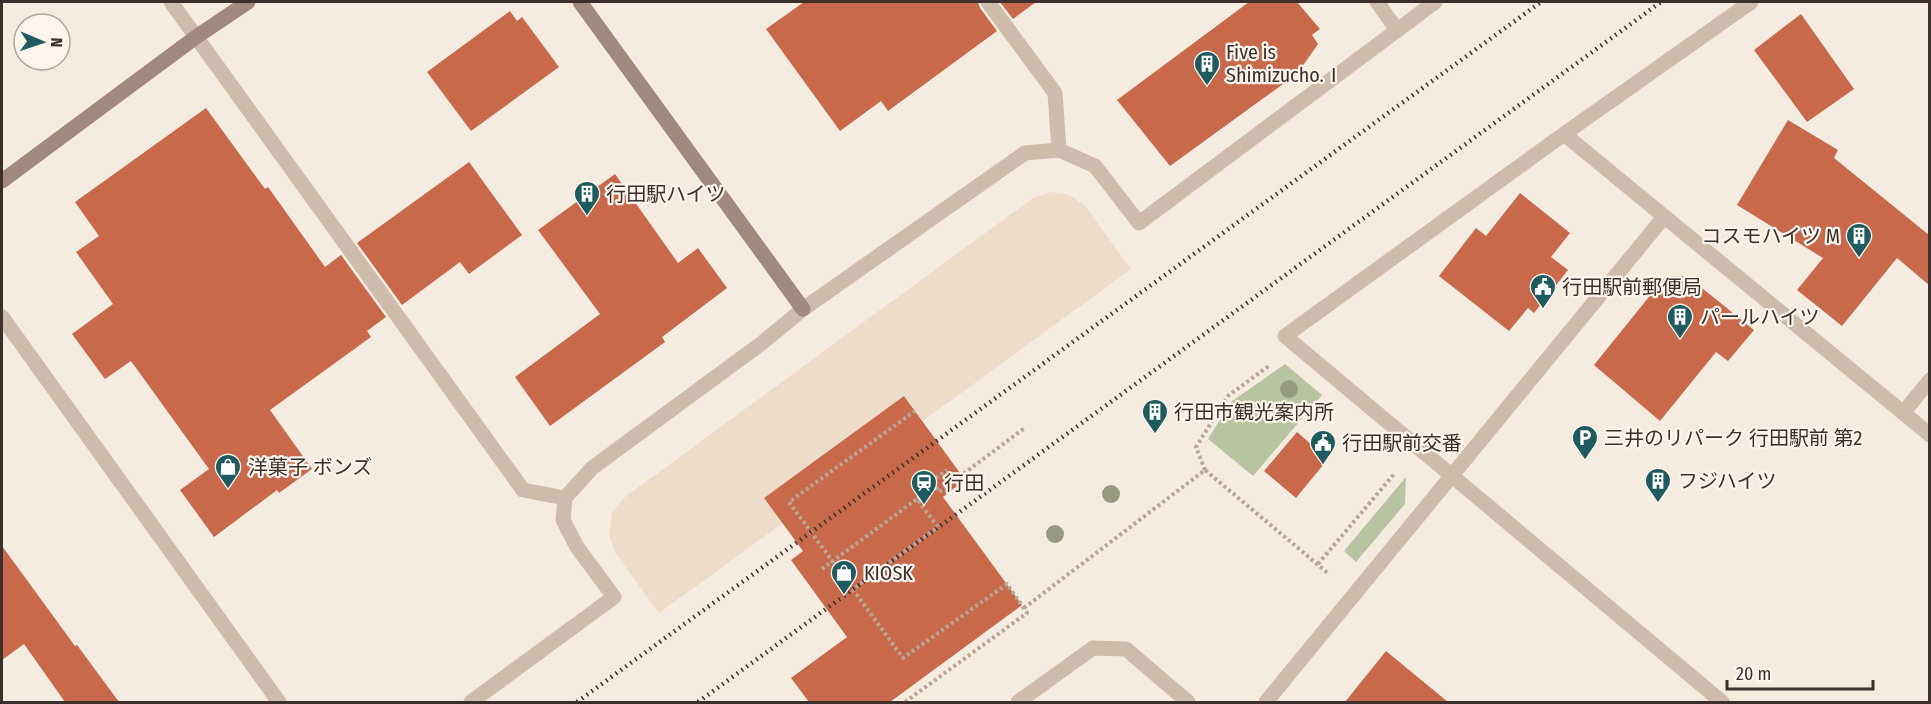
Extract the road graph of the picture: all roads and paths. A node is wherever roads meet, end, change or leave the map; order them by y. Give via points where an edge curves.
1 (171, 2) edge
2 (248, 2) edge
3 (580, 2) edge
4 (988, 2) edge
5 (1377, 2) edge
6 (1435, 2) edge
7 (1751, 2) edge
8 (1397, 30) junction
9 (196, 37) junction
10 (1564, 134) junction
11 (1059, 150) junction
12 (2, 182) edge
13 (1664, 217) junction
14 (803, 309) junction
15 (2, 317) edge
16 (1297, 346) junction
17 (1929, 380) edge
18 (915, 411) dead end
19 (1903, 413) junction
20 (1026, 427) dead end
21 (1929, 435) edge
22 (1417, 447) junction
23 (947, 470) dead end
24 (1205, 470) junction
25 (1452, 476) junction
26 (935, 486) junction
27 (565, 498) junction
28 (917, 499) junction
29 (1318, 564) junction
30 (822, 568) dead end
31 (853, 589) junction
32 (1355, 595) junction
33 (1024, 608) junction
34 (279, 702) edge
35 (471, 702) edge
36 (905, 702) edge
37 (1018, 702) edge
38 (1188, 702) edge
39 (1266, 702) edge
40 (1722, 702) edge

1 - 9 street
2 - 9 street
3 - 14 street
4 - 11 street via 1054,93
5 - 8 street
6 - 8 street
7 - 10 street
8 - 11 street via 1139,223 1095,166
9 - 12 street
9 - 27 street via 523,490
10 - 13 street
10 - 16 street via 1285,336
11 - 14 street via 1025,153
13 - 19 street
13 - 25 street
14 - 27 street via 592,468
15 - 34 street
16 - 22 street
16 - 24 path via 1228,396 1196,447
17 - 19 street
18 - 31 path via 789,502
19 - 21 street
20 - 26 path via 939,492
22 - 25 street
22 - 29 path
23 - 26 path via 931,481
24 - 29 path
24 - 33 path
25 - 32 street
25 - 40 street
26 - 28 path
27 - 35 street via 563,520 577,547 614,597
28 - 30 path
28 - 31 path via 938,527
29 - 32 path
31 - 33 path via 903,658 1007,584
32 - 39 street
33 - 36 path via 1028,613
37 - 38 street via 1093,648 1126,649

